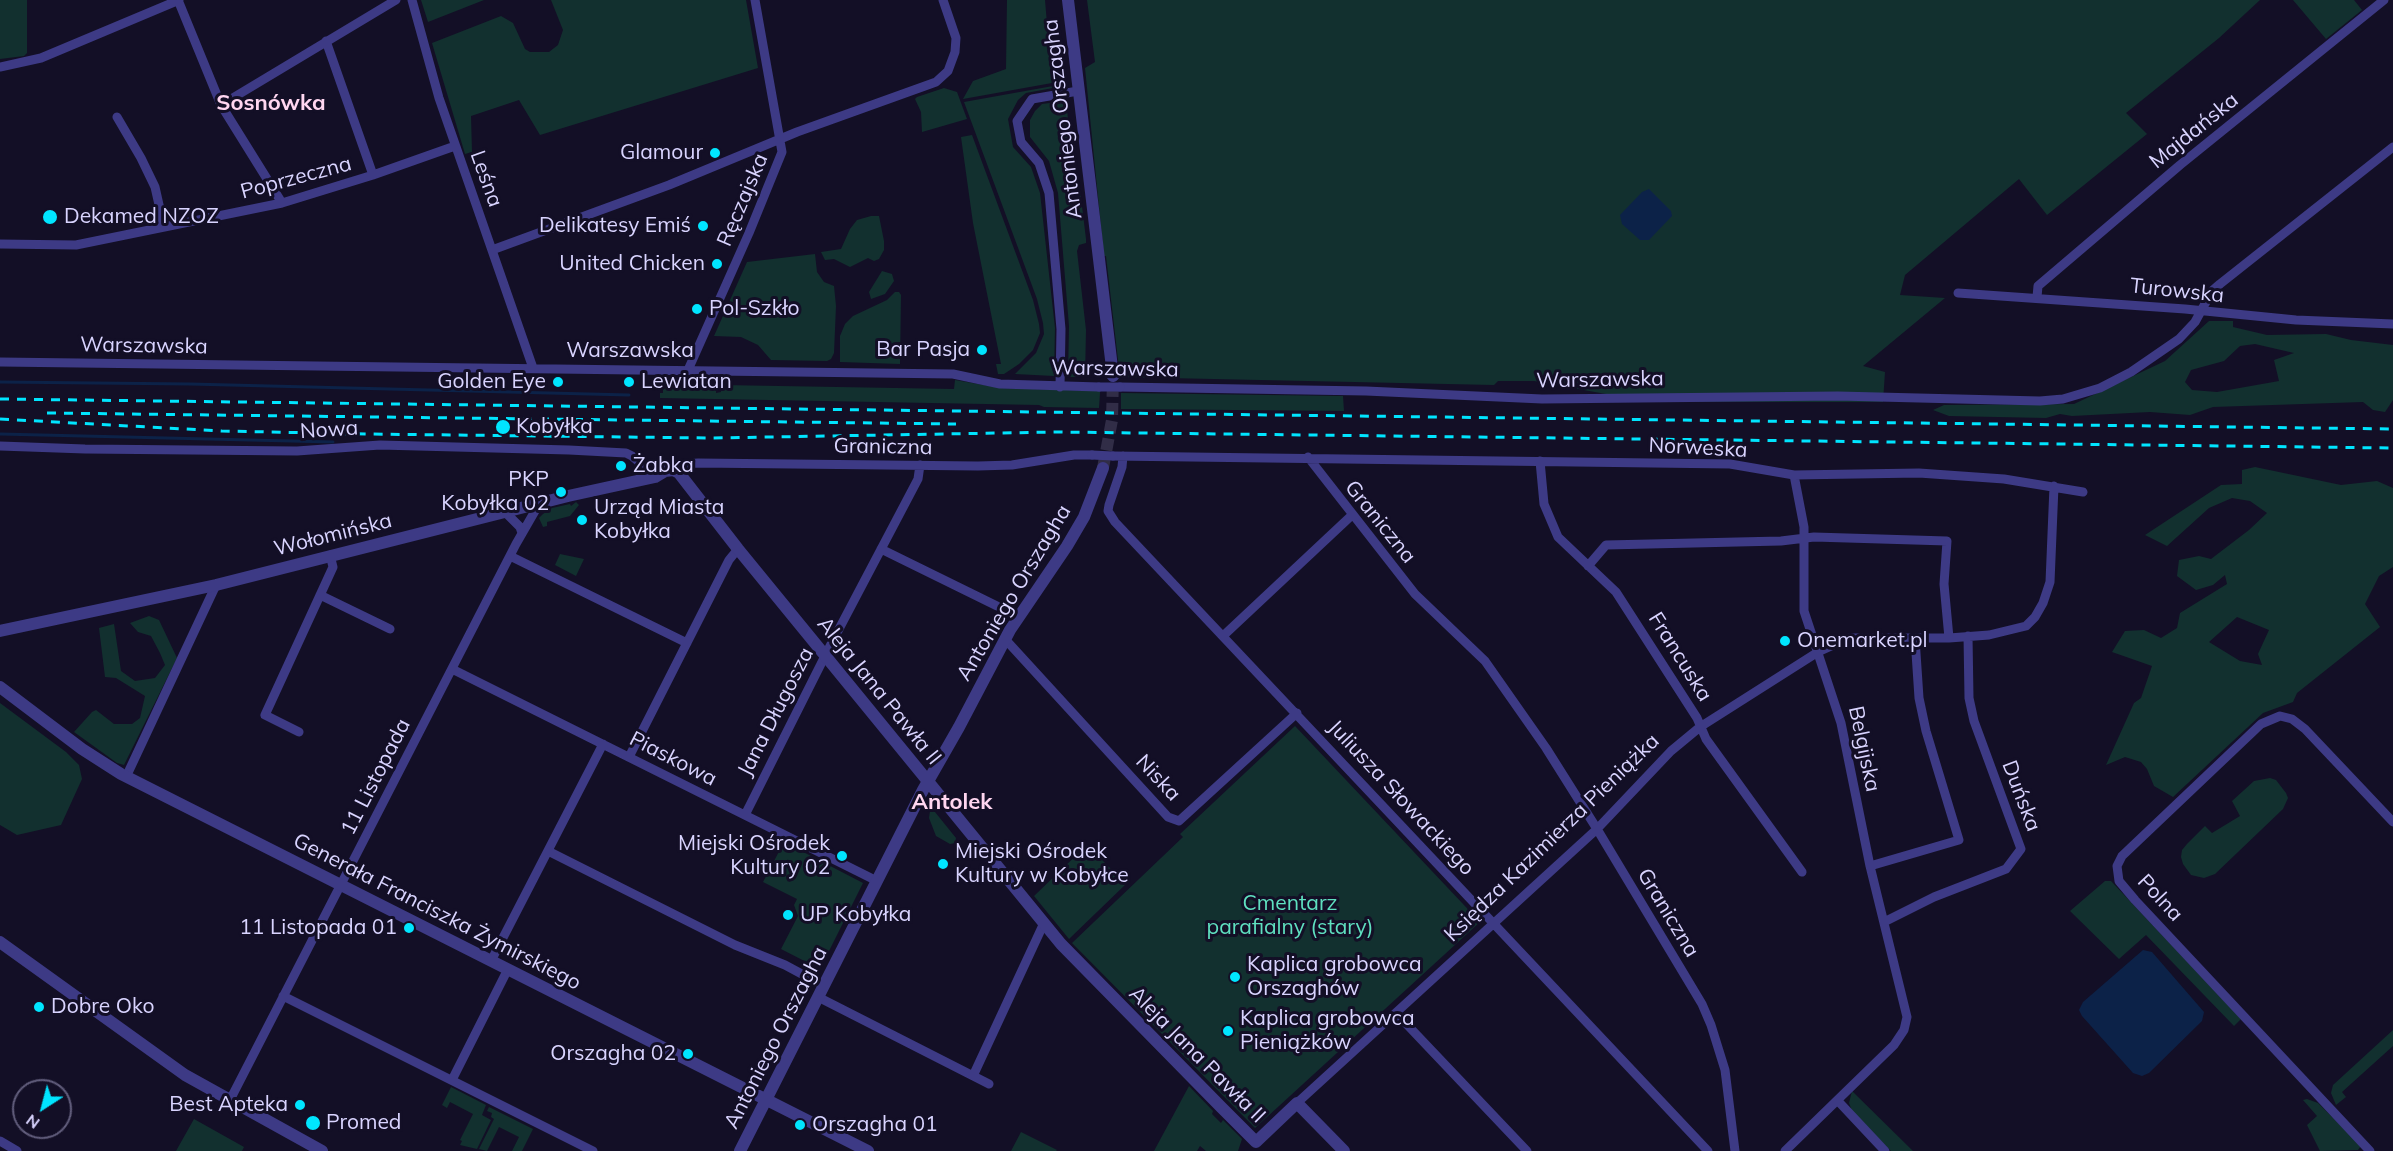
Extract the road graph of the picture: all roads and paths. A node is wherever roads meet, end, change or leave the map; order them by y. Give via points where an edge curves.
1 (178, 0) edge
2 (396, 0) edge
3 (412, 0) edge
4 (755, 0) edge
5 (943, 0) edge
6 (1068, 0) edge
7 (2384, 0) edge
8 (326, 41) junction
9 (0, 67) edge
10 (1078, 91) junction
11 (221, 105) junction
12 (117, 117) dead end
13 (782, 140) junction
14 (455, 146) junction
15 (2393, 147) edge
16 (373, 175) junction
17 (282, 203) junction
18 (164, 227) junction
19 (0, 244) edge
20 (492, 250) junction
21 (1958, 293) dead end
22 (2037, 297) junction
23 (2201, 312) junction
24 (2393, 324) edge
25 (0, 362) edge
26 (533, 369) junction
27 (688, 370) junction
28 (1113, 376) tunnel mouth
29 (1060, 387) junction
30 (0, 446) edge
31 (1118, 456) junction
32 (1308, 457) junction
33 (1540, 461) junction
34 (920, 465) junction
35 (1103, 468) tunnel mouth
36 (673, 470) junction
37 (1794, 475) junction
38 (641, 480) junction
39 (2054, 486) junction
40 (2083, 492) dead end
41 (539, 504) junction
42 (505, 512) junction
43 (1352, 516) junction
44 (522, 533) junction
45 (1803, 539) junction
46 (738, 549) junction
47 (881, 549) junction
48 (330, 555) junction
49 (510, 556) junction
50 (1588, 566) junction
51 (216, 585) junction
52 (320, 595) junction
53 (997, 606) dead end
54 (390, 629) dead end
55 (0, 631) edge
56 (1223, 636) junction
57 (1968, 636) junction
58 (1915, 638) junction
59 (1949, 638) junction
60 (1005, 639) junction
61 (687, 643) junction
62 (1818, 652) junction
63 (825, 656) junction
64 (452, 669) junction
65 (0, 687) edge
66 (1297, 713) junction
67 (1700, 728) junction
68 (298, 732) dead end
69 (603, 744) junction
70 (629, 757) junction
71 (126, 777) junction
72 (927, 781) junction
73 (745, 815) junction
74 (2393, 822) edge
75 (1597, 829) junction
76 (548, 851) junction
77 (1870, 866) junction
78 (1802, 872) dead end
79 (877, 881) junction
80 (340, 885) junction
81 (1884, 922) junction
82 (1044, 923) junction
83 (1494, 923) junction
84 (1, 946) edge
85 (491, 961) junction
86 (508, 969) junction
87 (821, 991) junction
88 (283, 996) junction
89 (1395, 1013) junction
90 (973, 1076) junction
91 (452, 1080) junction
92 (989, 1084) dead end
93 (766, 1099) junction
94 (230, 1100) junction
95 (1838, 1101) junction
96 (1297, 1102) junction
97 (0, 1141) edge
98 (1253, 1146) edge
99 (17, 1151) edge
100 (322, 1151) edge
101 (593, 1151) edge
102 (740, 1151) edge
103 (868, 1151) edge
104 (1344, 1151) edge
105 (1527, 1151) edge
106 (1708, 1151) edge
107 (1736, 1151) edge
108 (1785, 1151) edge
109 (1885, 1151) edge
110 (2370, 1151) edge

1 - 9 street via 41,58
1 - 11 street
2 - 8 street
3 - 14 street, Leśna
4 - 13 street, Ręczajska
5 - 13 street via 956,38 953,61 944,77 927,87
6 - 10 street, Antoniego Orszagha
7 - 22 street, Majdańska via 2038,286
8 - 11 street
8 - 16 street
10 - 28 street, Antoniego Orszagha
10 - 29 street via 1032,99 1017,121 1021,142 1039,164 1049,193 1061,329
11 - 17 street
12 - 18 street via 155,187
13 - 20 street
13 - 27 street, Ręczajska via 779,163
14 - 16 street, Poprzeczna
14 - 20 street, Leśna
15 - 23 street, Warszawska via 2220,284
16 - 17 street, Poprzeczna
17 - 18 street, Poprzeczna
18 - 19 street, Poprzeczna via 76,245
20 - 26 street, Leśna
21 - 22 street, Turowska
22 - 23 street, Turowska
23 - 24 street, Turowska
23 - 29 street, Warszawska, bridge via 2179,339 2131,372 2076,396 2040,401 1838,396 1497,399 1366,392
25 - 26 street, Warszawska
26 - 27 street, Warszawska
27 - 29 street, Warszawska via 953,374 1000,384
30 - 38 street, Nowa via 297,451 380,445 626,453 639,462
31 - 32 street, Graniczna
31 - 34 street, Graniczna, bridge via 1066,456 1012,465
31 - 56 street, Juliusza Słowackiego via 1122,468 1108,505 1111,517
32 - 33 street, Norweska
32 - 43 street, Graniczna
33 - 37 street, Norweska via 1730,464
33 - 50 street, Francuska via 1544,504 1558,537
34 - 36 street, Graniczna via 698,463
34 - 47 street, Jana Długosza via 918,479
35 - 60 street, Antoniego Orszagha via 1090,504 1067,546
36 - 38 street, Wołomińska
36 - 46 street, Aleja Jana Pawła II
37 - 39 street, Norweska via 1920,473
37 - 45 street, Belgijska
38 - 41 street, Wołomińska
39 - 40 street, Norweska
39 - 57 street, Księdza Kazimierza Pieniążka via 2050,582 2035,617 2015,630
41 - 42 street, Wołomińska
41 - 44 street, 11 Listopada
42 - 44 street
42 - 48 street, Wołomińska
43 - 56 street
43 - 75 street, Graniczna via 1415,594 1485,661
44 - 49 street, 11 Listopada
45 - 50 street via 1606,545
45 - 59 street via 1947,541 1944,584
45 - 62 street, Belgijska via 1804,611
46 - 61 street
46 - 63 street, Aleja Jana Pawła II
47 - 53 street
47 - 63 street, Jana Długosza
48 - 51 street, Wołomińska
48 - 52 street via 333,567
49 - 61 street
49 - 64 street, 11 Listopada
50 - 67 street, Francuska via 1622,601
51 - 55 street, Wołomińska
51 - 71 street
52 - 54 street
52 - 68 street via 265,715
56 - 66 street, Juliusza Słowackiego
57 - 59 street, Księdza Kazimierza Pieniążka
57 - 81 street, Duńska via 1969,698 1974,721 2021,849 2006,869 1934,897
58 - 59 street, Księdza Kazimierza Pieniążka
58 - 62 street, Księdza Kazimierza Pieniążka via 1849,638
58 - 77 street via 1919,698 1926,731 1959,840
60 - 66 street, Niska via 1168,816 1179,821
60 - 72 street, Antoniego Orszagha
61 - 70 street
62 - 67 street, Księdza Kazimierza Pieniążka
62 - 77 street, Belgijska via 1841,723
63 - 72 street, Aleja Jana Pawła II
63 - 73 street, Jana Długosza
64 - 69 street, Piaskowa
64 - 80 street, 11 Listopada
65 - 71 street, Generała Franciszka Żymirskiego
66 - 83 street, Juliusza Słowackiego
67 - 75 street, Księdza Kazimierza Pieniążka via 1671,752
67 - 78 street, Francuska
69 - 70 street, Piaskowa
69 - 76 street
70 - 73 street, Piaskowa
71 - 80 street, Generała Franciszka Żymirskiego
72 - 79 street, Antoniego Orszagha
72 - 82 street, Aleja Jana Pawła II
73 - 79 street, Piaskowa
74 - 110 street, Polna via 2305,729 2292,718 2280,716 2261,724 2122,856 2117,866 2119,881 2135,900
75 - 83 street, Księdza Kazimierza Pieniążka
75 - 107 street, Graniczna via 1702,1004 1725,1070
76 - 85 street
76 - 87 street via 735,945 785,965
77 - 81 street, Belgijska
79 - 87 street, Antoniego Orszagha
80 - 85 street, Generała Franciszka Żymirskiego
80 - 88 street, 11 Listopada
81 - 95 street, Belgijska via 1906,1010 1904,1030 1894,1046
82 - 90 street
82 - 98 street, Aleja Jana Pawła II
83 - 89 street, Księdza Kazimierza Pieniążka
83 - 106 street, Juliusza Słowackiego
84 - 94 street via 176,1068
85 - 86 street, Generała Franciszka Żymirskiego
86 - 91 street
86 - 93 street, Generała Franciszka Żymirskiego
87 - 90 street
87 - 93 street, Antoniego Orszagha
88 - 91 street
88 - 94 street, 11 Listopada
89 - 96 street, Księdza Kazimierza Pieniążka
89 - 105 street
90 - 92 street
91 - 101 street
93 - 102 street, Antoniego Orszagha
93 - 103 street, Generała Franciszka Żymirskiego
94 - 100 street
95 - 108 street
95 - 109 street
96 - 98 street, Księdza Kazimierza Pieniążka
96 - 104 street
97 - 99 street

